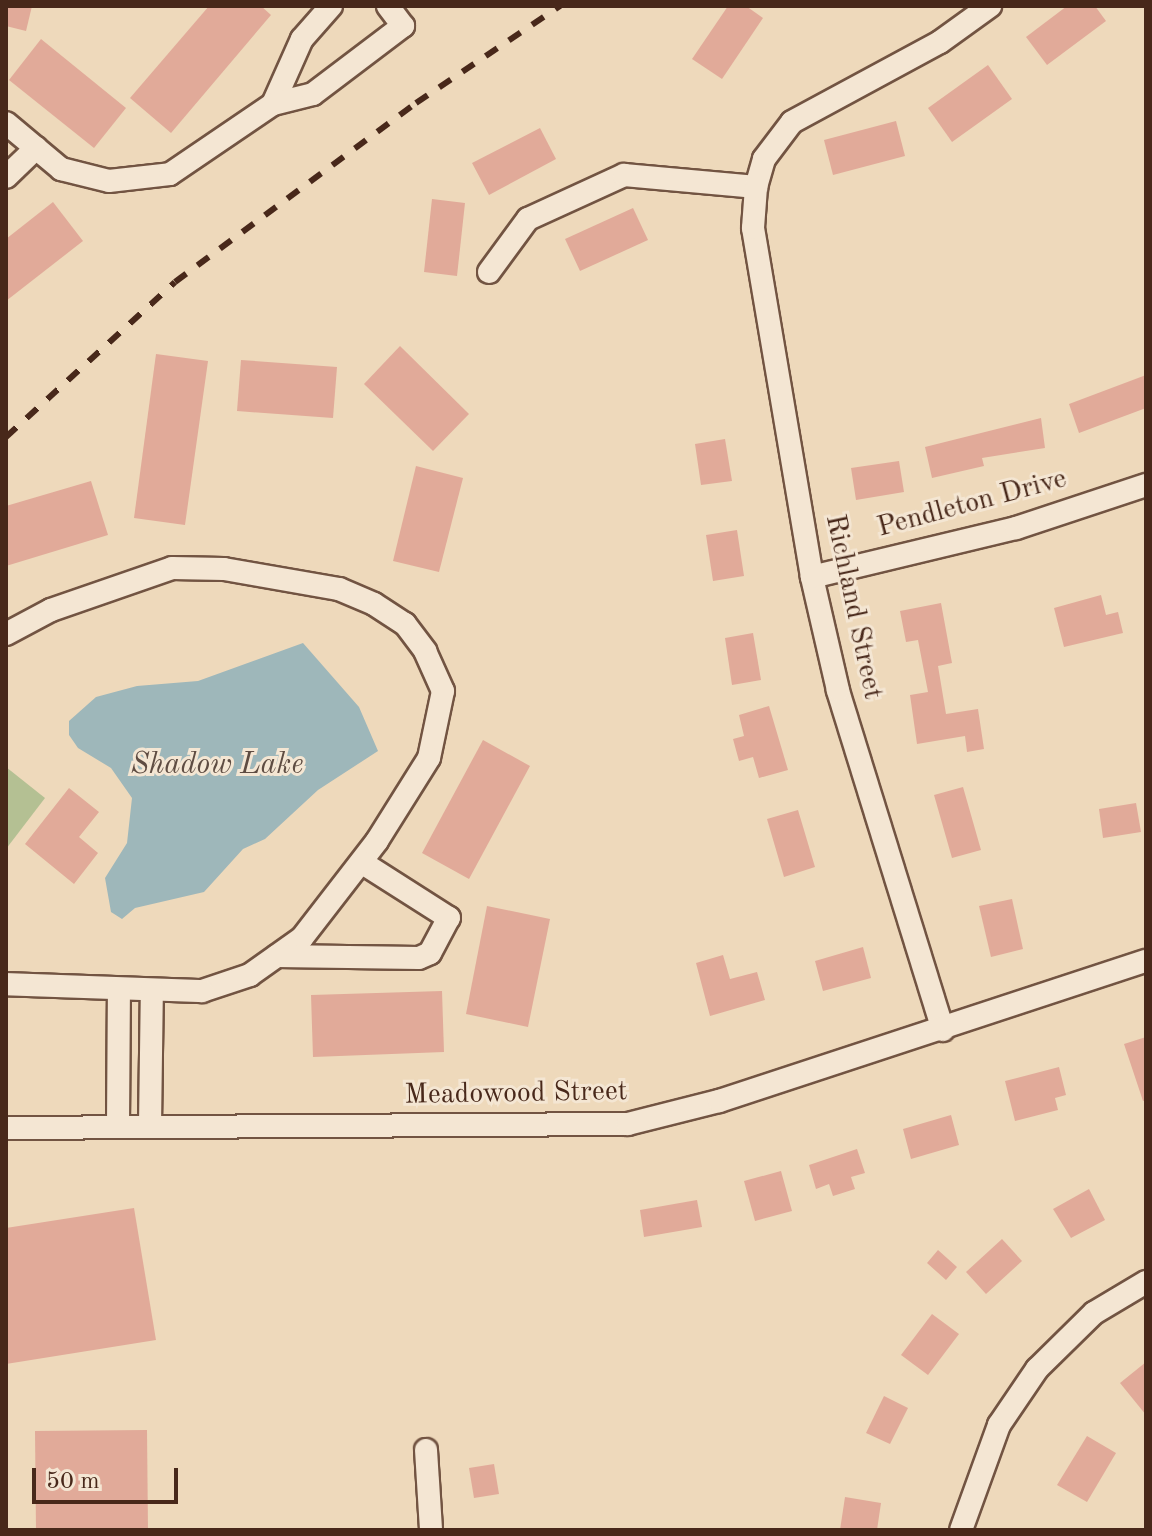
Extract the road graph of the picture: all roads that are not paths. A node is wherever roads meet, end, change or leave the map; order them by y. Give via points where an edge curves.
1 (331, 6) edge
2 (388, 6) edge
3 (990, 6) edge
4 (273, 104) junction
5 (6, 123) edge
6 (36, 148) junction
7 (6, 177) edge
8 (756, 187) junction
9 (489, 272) dead end
10 (1146, 485) edge
11 (812, 577) junction
12 (6, 634) edge
13 (361, 862) junction
14 (277, 956) junction
15 (1146, 961) edge
16 (6, 984) edge
17 (119, 990) junction
18 (152, 990) junction
19 (943, 1030) junction
20 (118, 1125) junction
21 (150, 1125) junction
22 (6, 1128) edge
23 (1146, 1282) edge
24 (426, 1450) dead end
25 (431, 1530) edge
26 (961, 1530) edge

1 - 4 street via 302,39
2 - 4 street via 403,26 313,94
3 - 8 street, Richland Street via 940,42 810,108 776,139
4 - 6 street via 170,174 109,181 61,169
5 - 6 street
6 - 7 street
8 - 9 street via 624,175 528,219
8 - 11 street, Richland Street via 753,228
10 - 11 street, Pendleton Drive via 1016,528
11 - 19 street, Richland Street via 847,721
12 - 13 street via 51,610 172,568 224,569 339,589 374,604 405,624 425,651 443,691 429,758
13 - 14 street via 302,938
13 - 14 street via 449,918 430,953 419,958
14 - 18 street via 250,975 202,991
15 - 19 street, Meadowood Street
16 - 17 street
17 - 18 street
17 - 20 street
18 - 21 street
19 - 21 street, Meadowood Street via 628,1124
20 - 21 street, Meadowood Street
20 - 22 street, Meadowood Street
23 - 26 street via 1094,1313 1037,1369 999,1425
24 - 25 street

